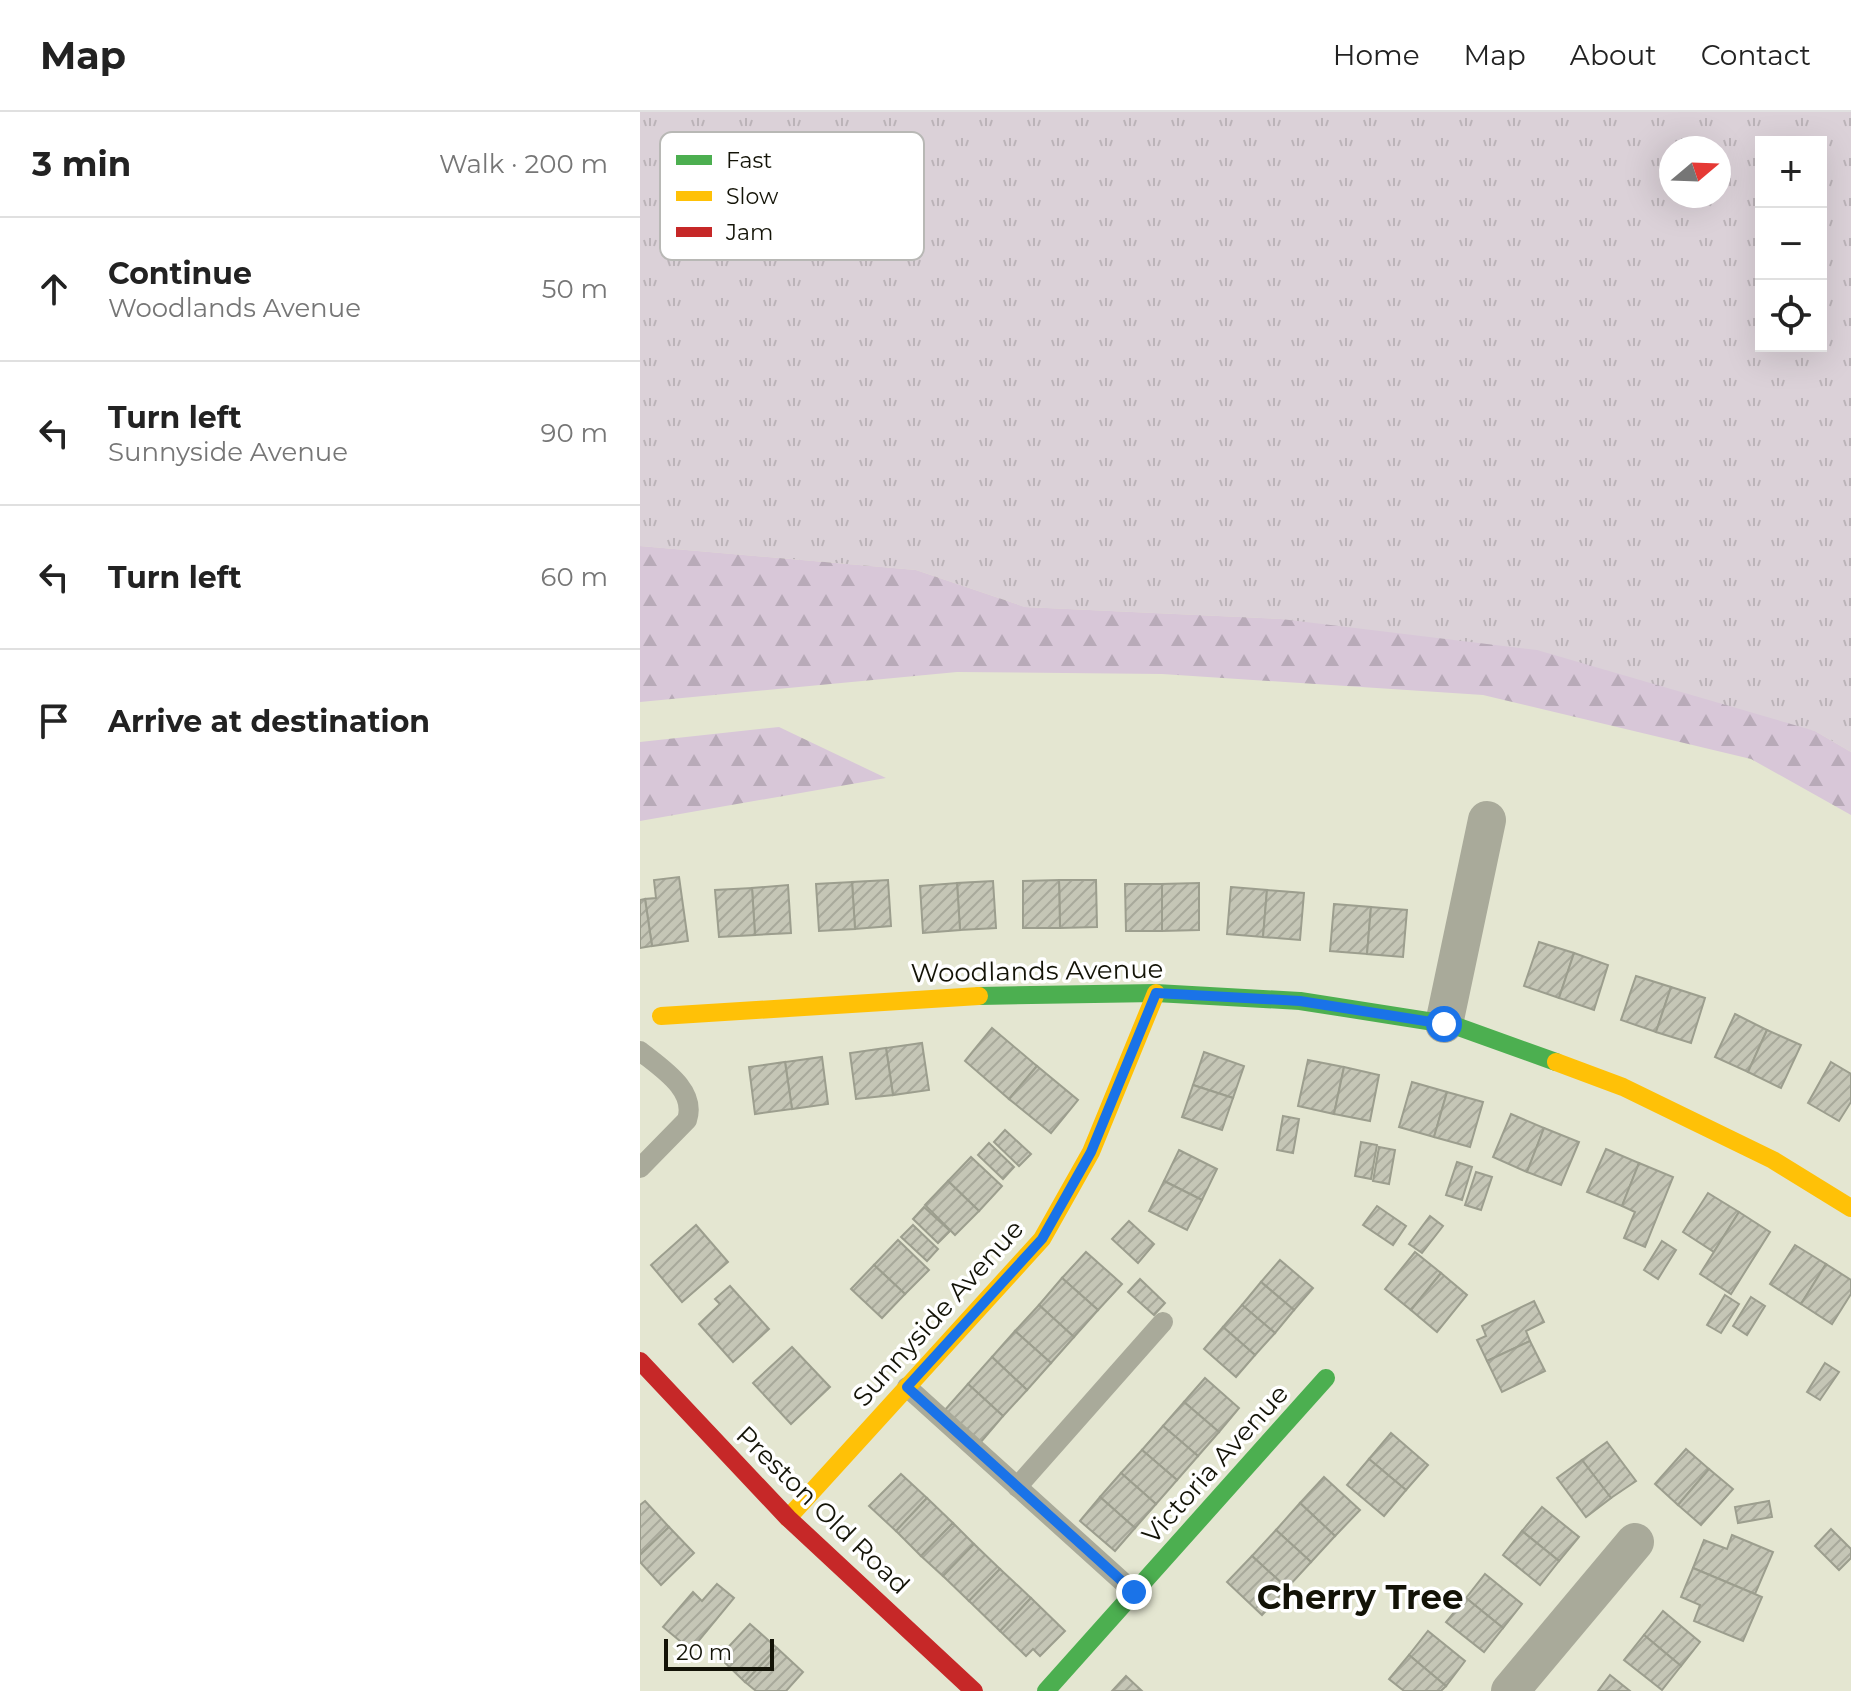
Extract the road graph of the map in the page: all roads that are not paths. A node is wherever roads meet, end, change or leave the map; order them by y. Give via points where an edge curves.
1 (1487, 820) dead end
2 (1156, 993) junction
3 (661, 1016) dead end
4 (1444, 1024) junction
5 (640, 1051) edge
6 (640, 1168) edge
7 (1851, 1208) edge
8 (1163, 1322) dead end
9 (640, 1361) edge
10 (1326, 1378) dead end
11 (907, 1387) junction
12 (1017, 1487) junction
13 (788, 1518) junction
14 (1635, 1542) dead end
15 (1134, 1592) junction
16 (974, 1691) edge
17 (1046, 1691) edge
18 (1510, 1691) edge

1 - 4 street
2 - 3 street, Woodlands Avenue via 938,997
2 - 4 street, Woodlands Avenue via 1300,1001
2 - 11 street, Sunnyside Avenue via 1091,1152 1042,1239
4 - 7 street, Woodlands Avenue via 1623,1087 1773,1160
5 - 6 lane via 684,1091 690,1111
8 - 12 lane
9 - 13 street, Preston Old Road
10 - 15 street, Victoria Avenue
11 - 12 lane
11 - 13 street, Sunnyside Avenue
12 - 15 lane
13 - 16 street, Preston Old Road
14 - 18 street
15 - 17 street, Victoria Avenue

